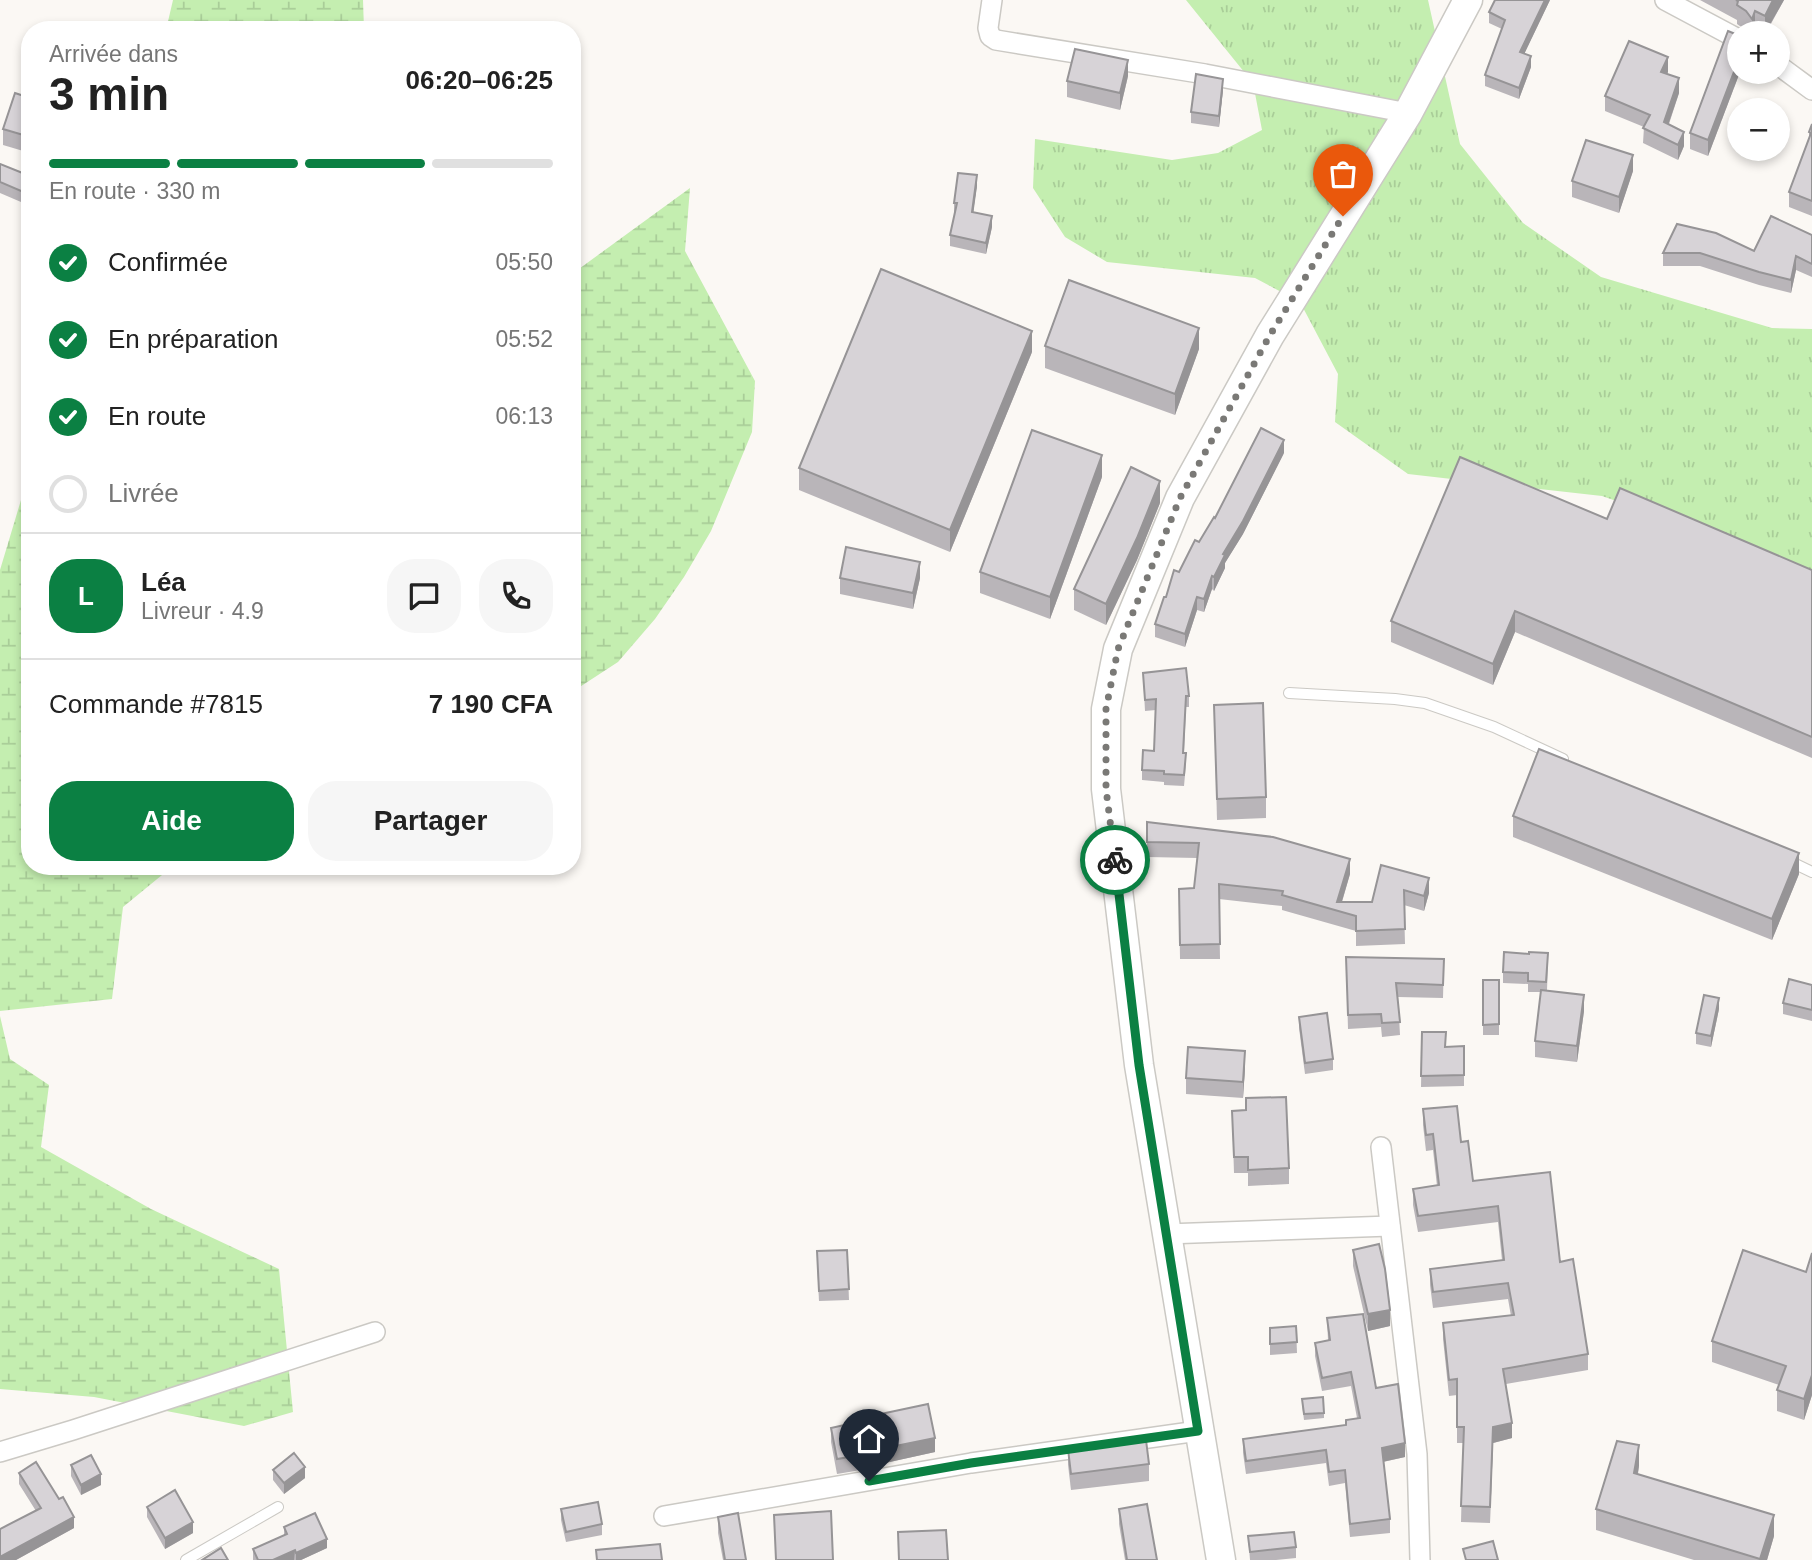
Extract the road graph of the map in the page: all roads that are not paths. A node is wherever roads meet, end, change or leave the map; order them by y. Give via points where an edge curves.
1 (992, 0) edge
2 (1468, 0) edge
3 (1665, 0) edge
4 (1727, 33) edge
5 (1790, 74) edge
6 (1812, 90) edge
7 (1408, 113) junction
8 (1289, 693) dead end
9 (1573, 764) edge
10 (1774, 855) edge
11 (1812, 872) edge
12 (1381, 1147) dead end
13 (1390, 1226) junction
14 (1166, 1234) junction
15 (375, 1332) dead end
16 (1198, 1431) junction
17 (0, 1452) edge
18 (278, 1507) dead end
19 (664, 1516) dead end
20 (186, 1560) edge
21 (1221, 1560) edge
22 (1420, 1560) edge

1 - 7 street via 988,28 996,40
2 - 7 main road
3 - 4 street
5 - 6 street
7 - 14 main road via 1270,335 1180,498 1118,649 1106,709 1106,789 1139,1065
8 - 9 lane via 1425,703 1494,727
10 - 11 lane
12 - 13 street
13 - 14 street
13 - 22 street via 1417,1454
14 - 16 main road
15 - 17 street
16 - 19 street via 971,1463
16 - 21 main road
18 - 20 lane

